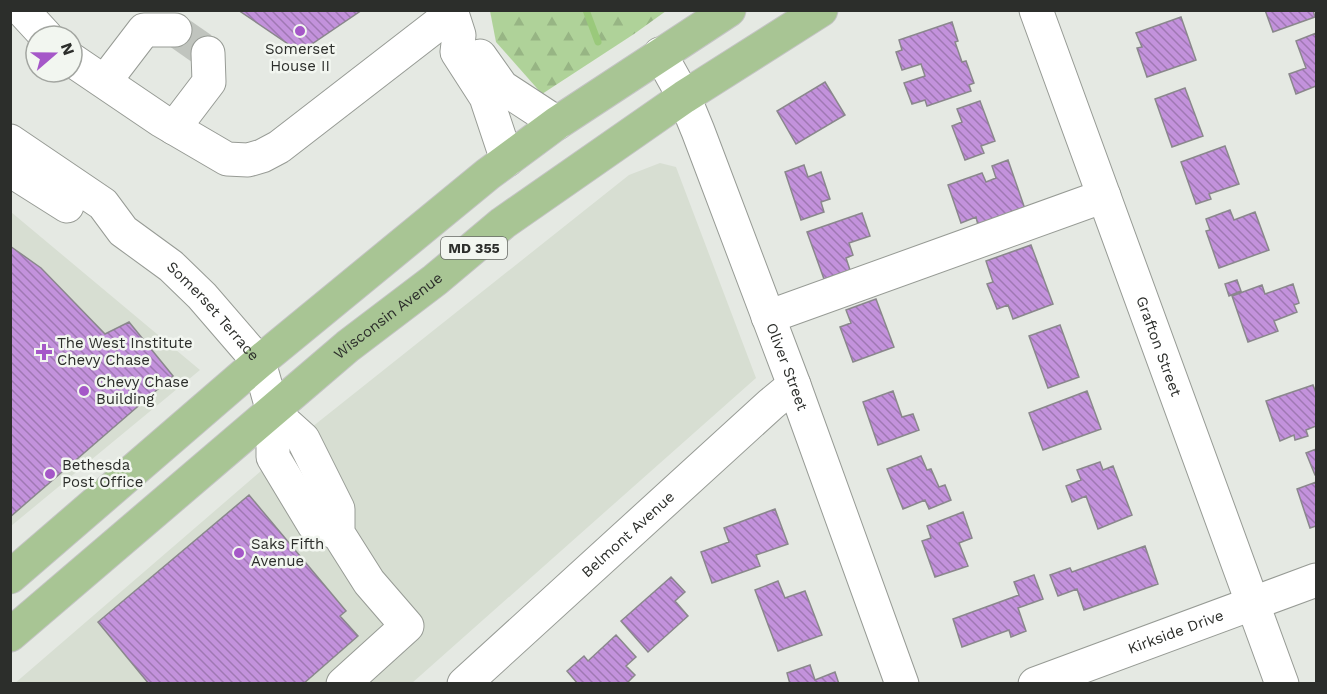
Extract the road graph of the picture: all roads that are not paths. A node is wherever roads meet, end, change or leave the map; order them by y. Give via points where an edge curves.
1 (22, 10) edge
2 (729, 10) edge
3 (821, 10) edge
4 (1036, 10) edge
5 (454, 20) edge
6 (35, 24) edge
7 (175, 30) tunnel mouth
8 (208, 53) dead end
9 (660, 54) junction
10 (84, 68) edge
11 (105, 81) junction
12 (684, 97) junction
13 (557, 123) junction
14 (174, 128) junction
15 (12, 153) edge
16 (507, 160) junction
17 (1104, 196) junction
18 (768, 317) junction
19 (259, 362) junction
20 (794, 386) junction
21 (273, 412) junction
22 (10, 577) edge
23 (1317, 580) edge
24 (1253, 604) junction
25 (10, 635) edge
26 (343, 684) edge
27 (464, 684) edge
28 (902, 684) edge
29 (1035, 684) edge
30 (1282, 684) edge

1 - 6 street
2 - 9 main road, MD 355
3 - 12 main road, Wisconsin Avenue / MD 355
4 - 17 street, Grafton Street
5 - 13 street via 502,87
5 - 14 street via 262,156 227,159
5 - 16 street via 457,52 486,97
7 - 11 street via 144,30
8 - 14 street via 209,81
9 - 12 street, Oliver Street
9 - 13 main road, MD 355
10 - 11 street
11 - 14 street
12 - 18 street, Oliver Street
12 - 21 main road, Wisconsin Avenue / MD 355 via 503,224 348,346
13 - 16 main road, MD 355
15 - 19 street, Somerset Terrace via 103,204 123,231 171,266 202,296
16 - 19 main road, MD 355
17 - 18 street
17 - 24 street, Grafton Street
18 - 20 street, Oliver Street
19 - 21 street, Somerset Terrace
19 - 22 main road, MD 355
20 - 27 street, Belmont Avenue
20 - 28 street, Oliver Street
21 - 25 main road, Wisconsin Avenue / MD 355
21 - 26 street via 303,440 338,509 338,533 369,582 407,626
23 - 24 street, Kirkside Drive
24 - 29 street, Kirkside Drive
24 - 30 street, Grafton Street

